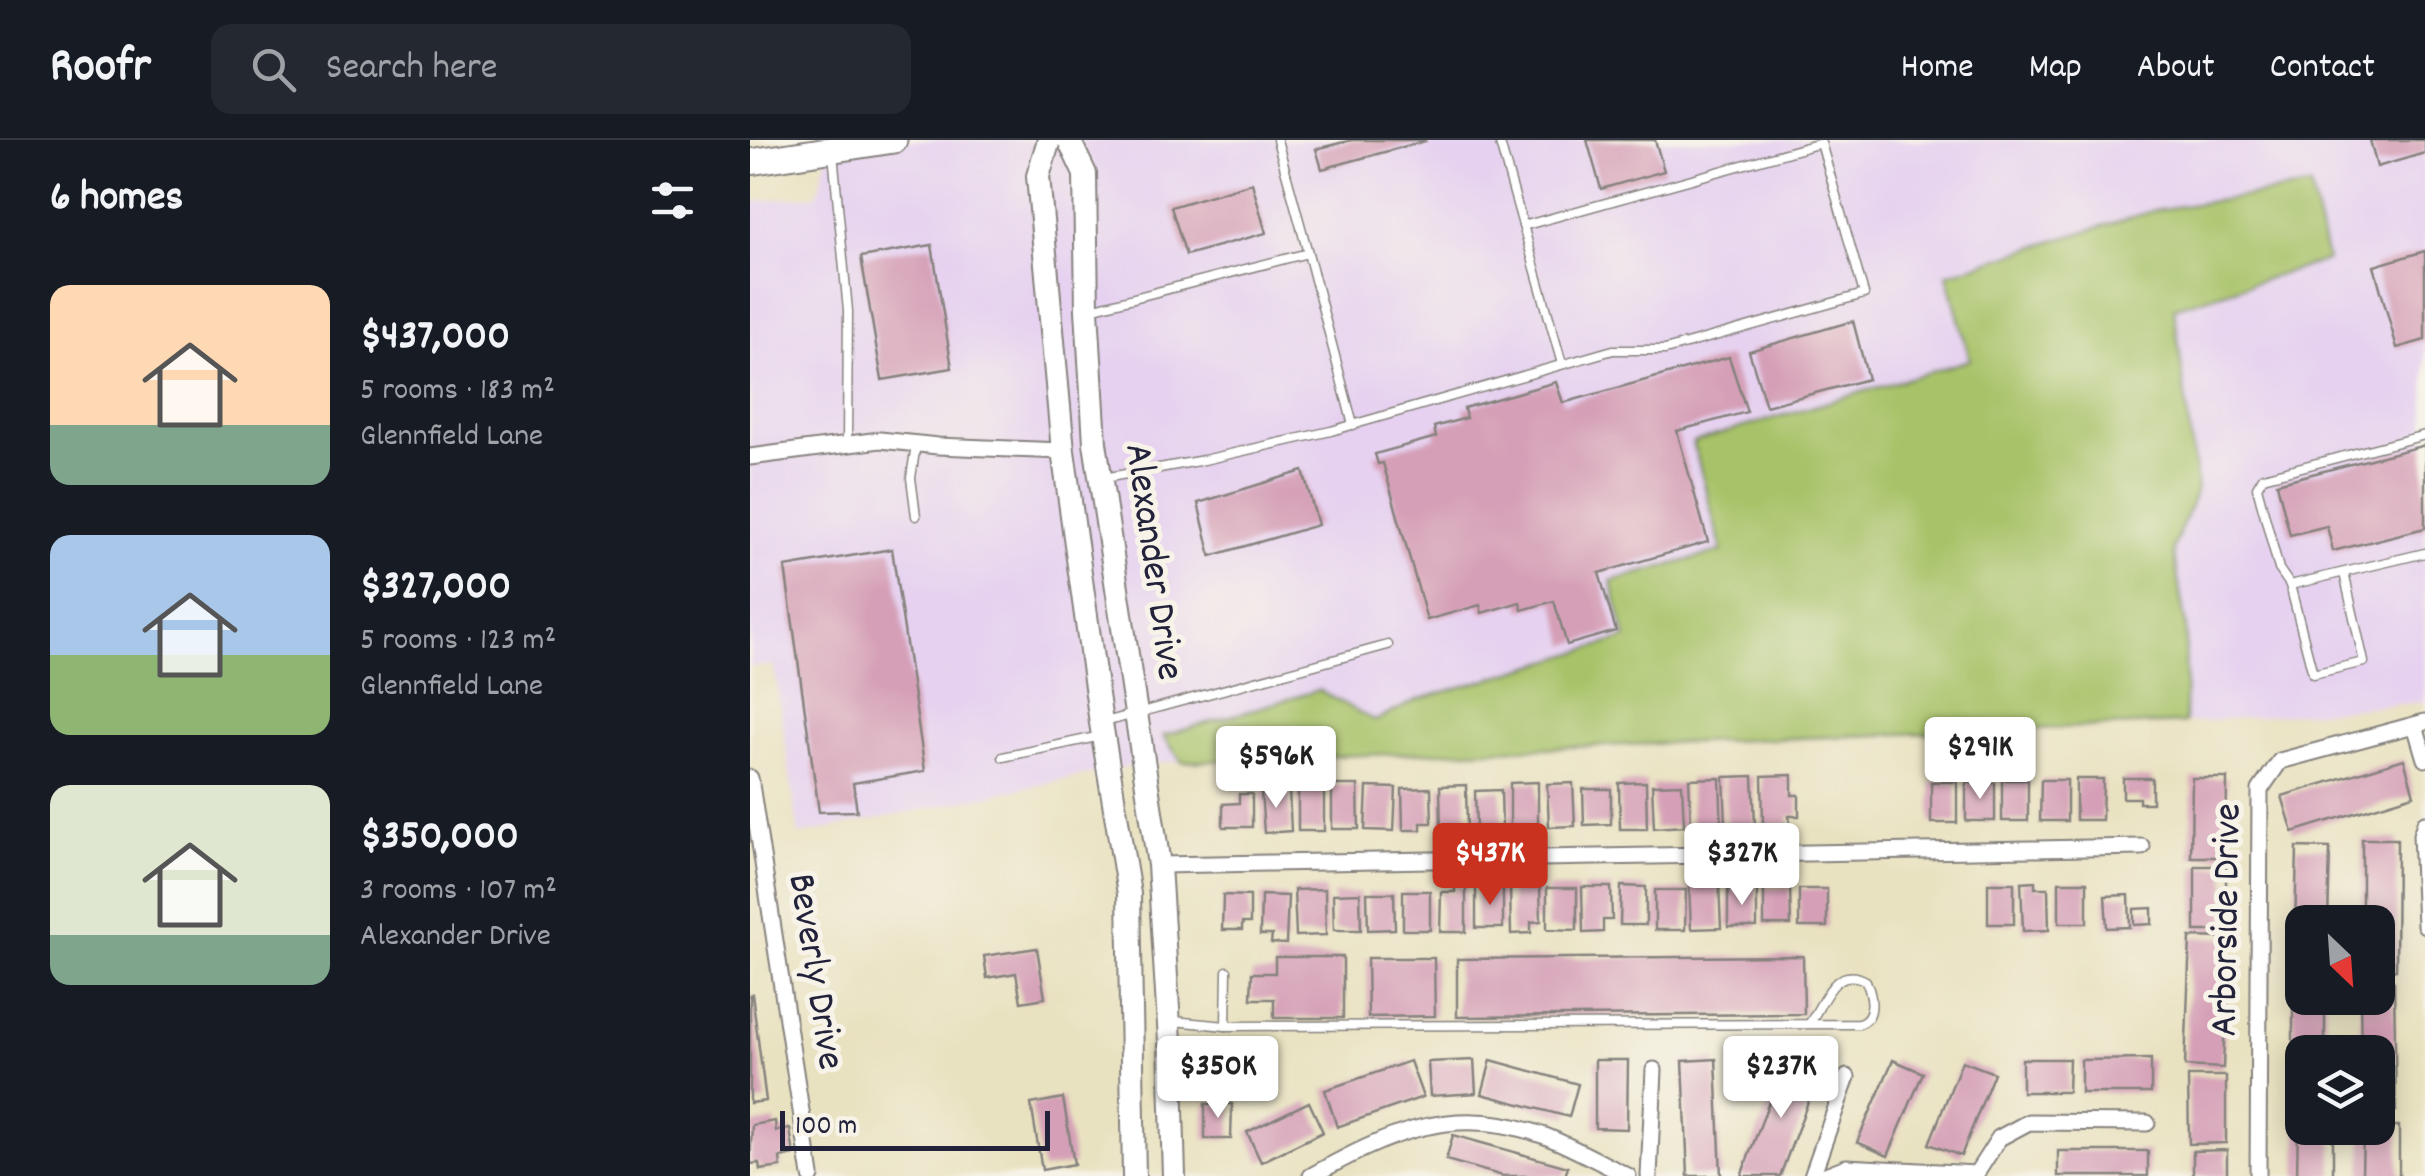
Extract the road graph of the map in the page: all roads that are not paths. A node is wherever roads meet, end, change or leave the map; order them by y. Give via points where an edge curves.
1 (894, 140) edge
2 (1049, 140) edge
3 (1069, 140) edge
4 (1277, 140) edge
5 (1499, 140) edge
6 (1784, 140) edge
7 (832, 150) junction
8 (1788, 152) junction
9 (750, 162) edge
10 (1524, 226) junction
11 (1308, 254) junction
12 (1087, 310) junction
13 (1562, 364) junction
14 (1354, 425) junction
15 (2425, 436) edge
16 (847, 443) junction
17 (916, 444) junction
18 (1063, 451) junction
19 (750, 457) edge
20 (1100, 478) junction
21 (916, 516) dead end
22 (2425, 553) edge
23 (2344, 573) junction
24 (2290, 585) junction
25 (1388, 645) dead end
26 (1136, 714) junction
27 (2420, 723) edge
28 (1102, 730) junction
29 (1003, 757) dead end
30 (2425, 759) edge
31 (750, 778) edge
32 (2425, 823) edge
33 (2142, 847) dead end
34 (1159, 865) junction
35 (2425, 926) edge
36 (1227, 971) dead end
37 (1169, 1020) junction
38 (1809, 1024) junction
39 (1226, 1026) junction
40 (1654, 1070) dead end
41 (1847, 1077) dead end
42 (2147, 1123) dead end
43 (1320, 1174) edge
44 (1976, 1175) edge
45 (811, 1176) edge
46 (1134, 1176) edge
47 (1174, 1176) edge
48 (1628, 1176) edge
49 (1649, 1176) edge
50 (1812, 1176) edge
51 (1822, 1176) edge
52 (2258, 1176) edge

1 - 7 main road
2 - 18 main road, Alexander Drive via 1038,176
3 - 12 main road, Alexander Drive via 1085,174
4 - 11 lane
5 - 10 lane
6 - 8 lane
7 - 9 main road
7 - 16 lane via 848,312
8 - 10 lane
8 - 13 lane via 1821,143 1864,294 1665,350 1614,350
10 - 13 lane
11 - 12 lane
11 - 14 lane
12 - 20 main road, Alexander Drive
13 - 14 lane
14 - 20 lane
15 - 24 lane via 2263,477 2257,487 2279,569
16 - 17 street
16 - 19 street
17 - 18 street
17 - 21 lane
18 - 28 main road, Alexander Drive
20 - 26 main road, Alexander Drive
22 - 23 lane
23 - 24 lane
23 - 24 lane via 2364,662 2314,674
25 - 26 lane
26 - 28 lane
26 - 34 main road, Alexander Drive
27 - 30 street
27 - 52 street, Arborside Drive via 2280,762 2260,790
28 - 29 lane
28 - 46 main road, Alexander Drive via 1129,894
31 - 45 street, Beverly Drive
32 - 35 street
33 - 34 street
34 - 37 main road, Alexander Drive
36 - 39 lane
37 - 39 lane
37 - 47 main road, Alexander Drive
38 - 38 lane via 1866,1022 1866,981 1845,975 1834,983
38 - 39 lane
40 - 49 street
41 - 50 street
42 - 44 street via 2029,1122 1999,1138
43 - 48 street via 1414,1127 1472,1120 1542,1135
44 - 51 street via 1846,1167

